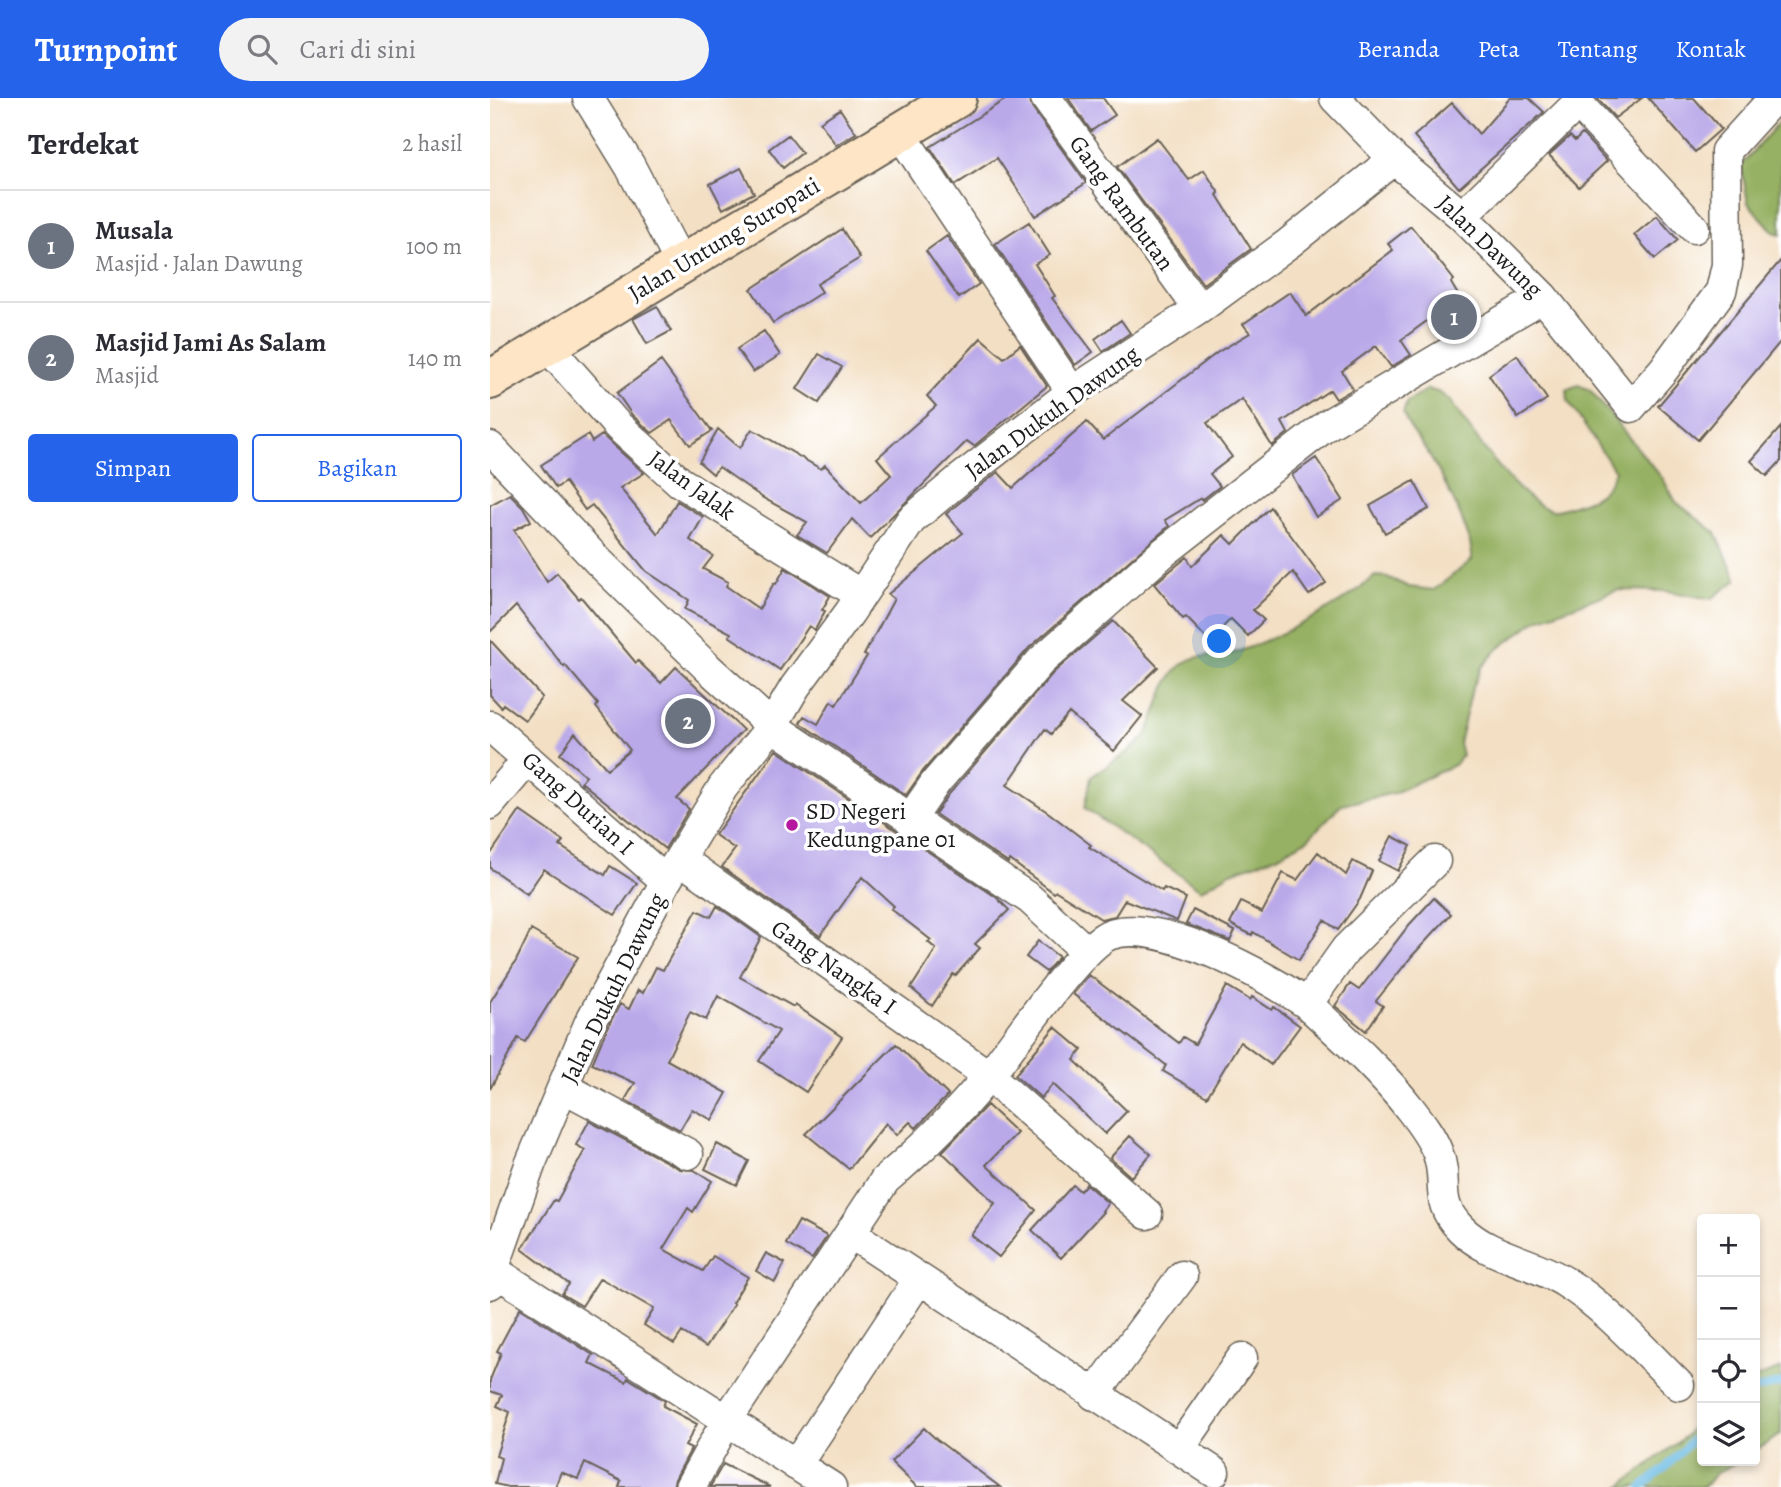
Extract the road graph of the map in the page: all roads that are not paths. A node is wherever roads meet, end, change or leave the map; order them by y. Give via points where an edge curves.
1 (589, 98) edge
2 (957, 98) edge
3 (1046, 98) edge
4 (1335, 98) edge
5 (1774, 98) edge
6 (900, 133) junction
7 (1394, 159) junction
8 (1462, 216) junction
9 (1694, 228) dead end
10 (681, 264) junction
11 (1543, 297) junction
12 (1199, 309) junction
13 (547, 346) junction
14 (490, 380) edge
15 (1072, 392) junction
16 (490, 447) edge
17 (861, 595) junction
18 (490, 726) edge
19 (772, 726) junction
20 (528, 759) junction
21 (490, 804) edge
22 (910, 820) junction
23 (1435, 860) dead end
24 (673, 870) junction
25 (1086, 951) junction
26 (1307, 1004) junction
27 (989, 1076) junction
28 (563, 1087) junction
29 (688, 1154) dead end
30 (1147, 1214) dead end
31 (850, 1233) junction
32 (1182, 1276) dead end
33 (491, 1277) edge
34 (919, 1279) junction
35 (1242, 1357) dead end
36 (1679, 1385) dead end
37 (1094, 1395) junction
38 (727, 1420) junction
39 (1179, 1449) junction
40 (796, 1465) junction
41 (1214, 1472) dead end
42 (690, 1487) edge
43 (831, 1487) edge

1 - 10 street
2 - 6 main road, Jalan Untung Suropati
3 - 12 street, Gang Rambutan
4 - 7 street, Jalan Dawung
5 - 11 street, Jalan Dawung via 1726,151 1727,265 1721,291 1632,407
6 - 10 main road, Jalan Untung Suropati
6 - 15 street
7 - 8 street, Jalan Dawung
7 - 12 street, Jalan Dukuh Dawung
8 - 9 street via 1575,106 1583,109
8 - 11 street, Jalan Dawung
10 - 13 main road, Jalan Untung Suropati
11 - 22 street via 1327,425 1163,553 1041,661 936,782
12 - 15 street, Jalan Dukuh Dawung
13 - 14 main road, Jalan Untung Suropati
13 - 17 street, Jalan Jalak via 618,426 680,482
15 - 17 street, Jalan Dukuh Dawung via 911,520
16 - 19 street via 599,562
17 - 19 street, Jalan Dukuh Dawung
18 - 20 street, Gang Durian I
19 - 22 street
19 - 24 street, Jalan Dukuh Dawung via 723,788
20 - 21 street
20 - 24 street, Gang Durian I
22 - 25 street via 1030,899
23 - 26 street via 1346,949
24 - 27 street, Gang Nangka I
24 - 28 street, Jalan Dukuh Dawung via 589,1024
25 - 26 street via 1111,934 1140,932 1168,937 1231,961
25 - 27 street
26 - 36 street via 1386,1078 1422,1125 1437,1150 1448,1214 1463,1230 1479,1244 1565,1282
27 - 30 street
27 - 31 street via 918,1152 885,1180
28 - 29 street
28 - 33 street, Jalan Dukuh Dawung
31 - 34 street
31 - 38 street
32 - 37 street
33 - 38 street, Jalan Dukuh Dawung
34 - 37 street
34 - 40 street
35 - 39 street
37 - 39 street
38 - 40 street, Jalan Dukuh Dawung
38 - 42 street
39 - 41 street
40 - 43 street, Jalan Dukuh Dawung

